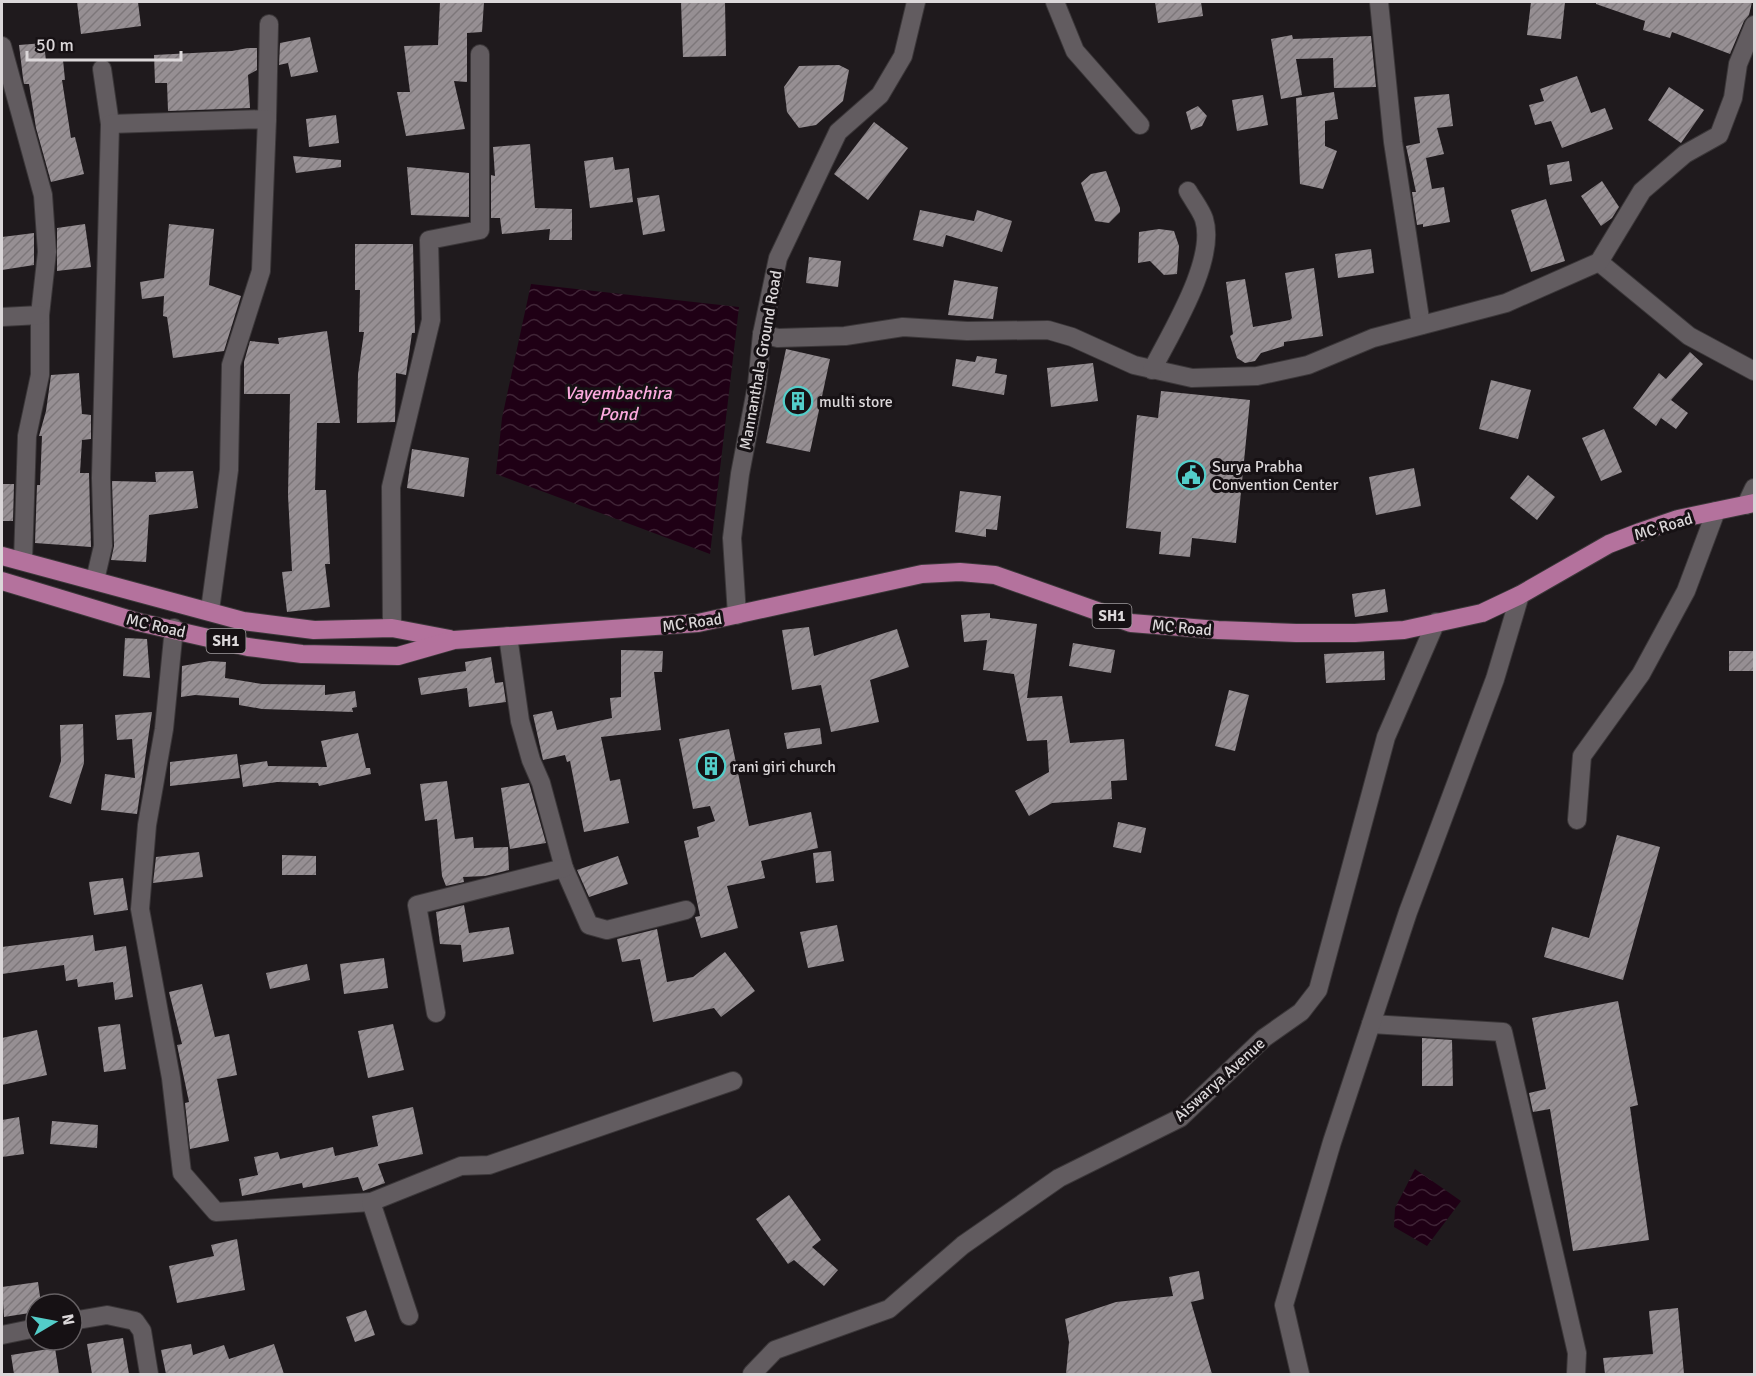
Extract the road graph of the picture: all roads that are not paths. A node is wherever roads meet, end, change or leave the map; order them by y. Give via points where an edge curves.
1 (916, 2) edge
2 (1055, 2) edge
3 (1379, 2) edge
4 (269, 24) dead end
5 (1755, 25) edge
6 (2, 46) edge
7 (480, 54) dead end
8 (102, 69) dead end
9 (267, 119) junction
10 (110, 124) junction
11 (1140, 125) dead end
12 (1188, 191) dead end
13 (1599, 262) junction
14 (40, 315) junction
15 (2, 317) edge
16 (1421, 325) junction
17 (762, 334) junction
18 (1152, 370) junction
19 (1755, 371) edge
20 (1755, 488) edge
21 (1750, 504) edge
22 (1716, 511) junction
23 (2, 556) edge
24 (23, 561) junction
25 (95, 580) junction
26 (2, 581) edge
27 (1521, 595) junction
28 (210, 610) junction
29 (737, 615) junction
30 (1436, 622) junction
31 (174, 628) junction
32 (392, 628) junction
33 (508, 636) junction
34 (454, 640) junction
35 (1577, 820) dead end
36 (564, 868) junction
37 (686, 910) dead end
38 (436, 1013) dead end
39 (1371, 1024) junction
40 (733, 1081) dead end
41 (371, 1203) junction
42 (409, 1316) dead end
43 (84, 1320) edge
44 (24, 1330) edge
45 (2, 1335) edge
46 (149, 1374) edge
47 (752, 1374) edge
48 (1300, 1374) edge
49 (1576, 1374) edge

1 - 17 street, Mannanthala Ground Road via 903,56 880,95 838,132 778,258
2 - 11 street via 1075,51
3 - 16 street via 1393,142
4 - 9 street
5 - 13 street via 1738,64 1733,98 1719,135 1685,154 1642,191
6 - 14 street via 43,195 46,252
7 - 32 street via 480,230 429,240 431,321 391,487
8 - 10 street
9 - 10 street
9 - 28 street via 261,271 231,365 229,470
10 - 25 street via 101,478 103,546
12 - 18 street via 1204,220 1203,254 1197,281
13 - 16 street via 1506,303
13 - 19 street via 1689,336
14 - 15 street
14 - 24 street via 39,375 27,436
16 - 18 street via 1373,338 1308,365 1257,376 1192,378
17 - 18 street via 778,338 845,336 903,327 1047,330
17 - 29 street, Mannanthala Ground Road via 732,537
20 - 21 street
21 - 22 main road, MC Road / SH1
22 - 27 main road, MC Road / SH1 via 1678,519 1609,544
22 - 35 street via 1681,601 1641,674 1582,756
23 - 24 main road, MC Road / SH1
24 - 25 main road, MC Road / SH1
25 - 28 main road, MC Road / SH1
26 - 31 main road, MC Road / SH1 via 138,622
27 - 30 main road, MC Road / SH1 via 1482,613
27 - 39 street via 1495,679 1408,912
28 - 32 main road, MC Road / SH1 via 243,621 314,630
29 - 30 main road, MC Road / SH1 via 922,574 960,572 995,575 1131,623 1218,630 1355,633 1404,630
29 - 33 main road, MC Road / SH1 via 698,623
30 - 47 street, Aiswarya Avenue via 1386,737 1330,948 1311,1002 1264,1038 1180,1118 1059,1178 963,1245 889,1309 775,1350
31 - 34 main road, MC Road / SH1 via 248,647 302,654 398,656
31 - 41 street via 164,729 147,825 140,909 171,1078 182,1173 216,1212
32 - 34 main road, MC Road / SH1
33 - 34 main road, MC Road / SH1
33 - 36 street via 520,721
36 - 37 street via 589,925 607,930
36 - 38 street via 417,905
39 - 48 street via 1284,1305
39 - 49 street via 1503,1032 1577,1353
40 - 41 street via 489,1165 461,1166
41 - 42 street
43 - 46 street via 107,1315 135,1321 142,1331
44 - 45 street

